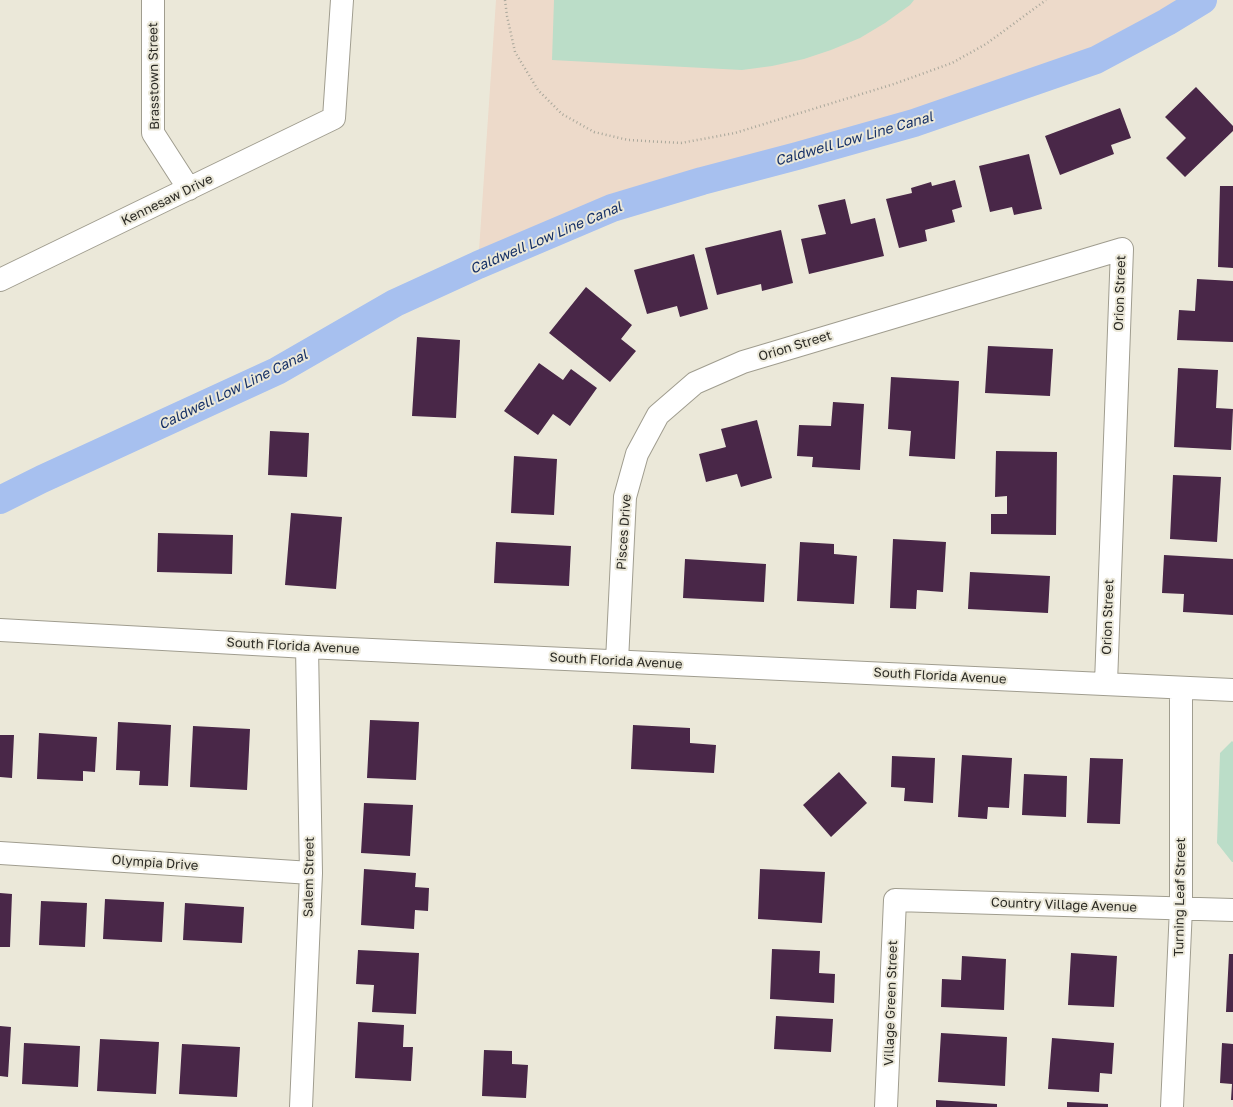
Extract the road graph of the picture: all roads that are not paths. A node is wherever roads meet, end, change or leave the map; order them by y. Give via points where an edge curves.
1 (153, 0) edge
2 (342, 0) edge
3 (189, 189) junction
4 (0, 280) edge
5 (743, 362) joint
6 (0, 630) edge
7 (307, 647) junction
8 (617, 661) junction
9 (1106, 684) junction
10 (1181, 688) junction
11 (1233, 690) edge
12 (0, 853) edge
13 (311, 873) junction
14 (895, 900) joint
15 (1181, 908) junction
16 (1233, 910) edge
17 (301, 1107) edge
18 (886, 1107) edge
19 (1172, 1107) edge

1 - 3 street, Brasstown Street via 153,133
2 - 3 street, Kennesaw Drive via 334,118
3 - 4 street, Kennesaw Drive
5 - 8 street, Pisces Drive via 695,382 658,415 638,454 625,497
5 - 9 street, Orion Street via 1122,249
6 - 7 street, South Florida Avenue
7 - 8 street, South Florida Avenue
7 - 13 street, Salem Street
8 - 9 street, South Florida Avenue
9 - 10 street, South Florida Avenue
10 - 11 street, South Florida Avenue
10 - 15 street, Turning Leaf Street
12 - 13 street, Olympia Drive
13 - 17 street, Salem Street
14 - 15 street, Country Village Avenue
14 - 18 street, Village Green Street
15 - 16 street, Country Village Avenue
15 - 19 street, Turning Leaf Street

